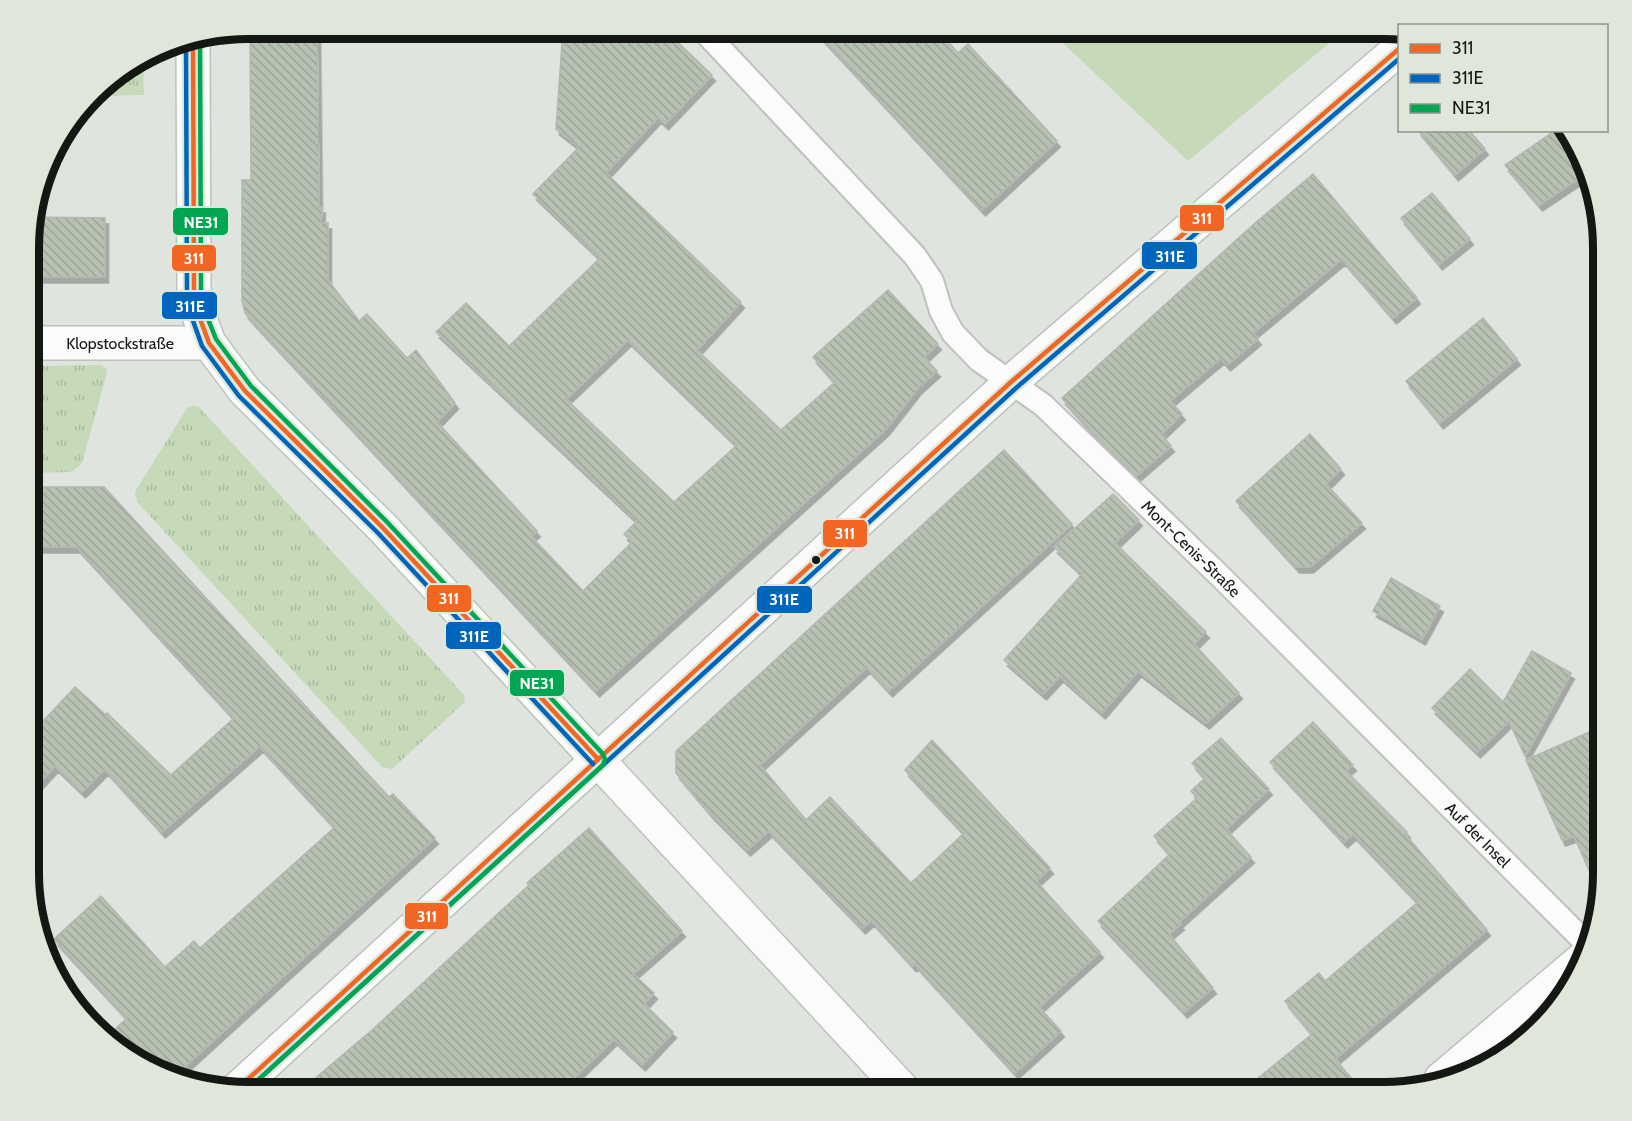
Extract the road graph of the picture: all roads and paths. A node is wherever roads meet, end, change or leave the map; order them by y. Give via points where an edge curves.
1 (711, 39) edge
2 (193, 47) edge
3 (1398, 50) edge
4 (39, 343) edge
5 (209, 343) junction
6 (1011, 382) junction
7 (1366, 722) joint
8 (598, 759) junction
9 (1582, 939) edge
10 (1568, 971) edge
11 (1450, 1071) edge
12 (245, 1082) edge
13 (896, 1082) edge

1 - 6 lane, Mont-Cenis-Straße via 915,256 932,281 953,333 979,360
2 - 5 street via 194,290
3 - 6 street
4 - 5 street, Klopstockstraße
5 - 8 street via 245,391 383,528
6 - 7 lane, Mont-Cenis-Straße via 1043,405
6 - 8 street
7 - 9 lane, Auf der Insel
8 - 12 street
8 - 13 street
10 - 11 street

